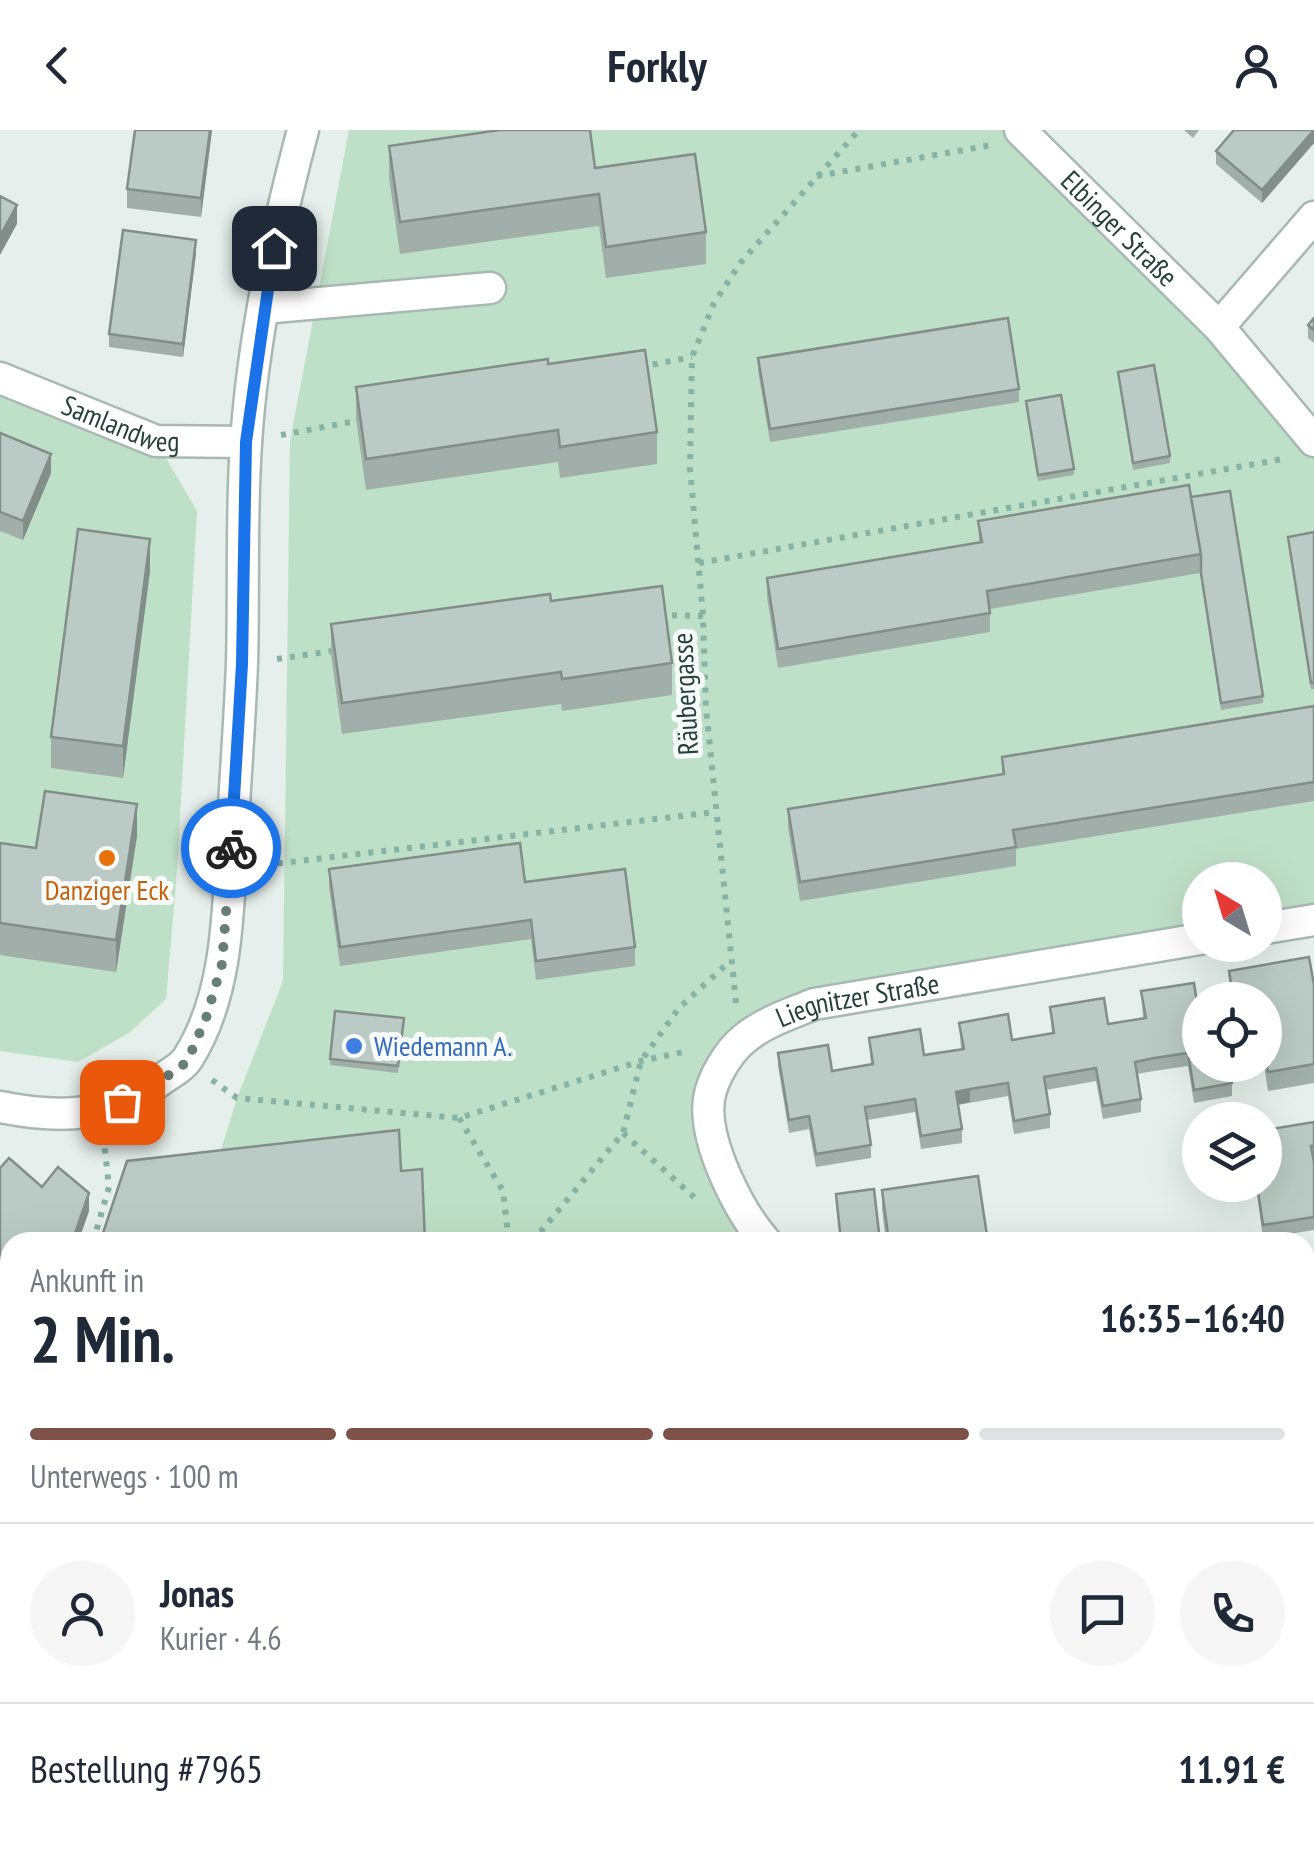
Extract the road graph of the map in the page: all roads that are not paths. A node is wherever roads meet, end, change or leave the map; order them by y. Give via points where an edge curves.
1 (303, 130) edge
2 (1024, 134) edge
3 (1314, 218) edge
4 (490, 288) dead end
5 (263, 308) junction
6 (1219, 327) junction
7 (0, 378) edge
8 (246, 442) junction
9 (1304, 449) edge
10 (1314, 920) edge
11 (1282, 925) edge
12 (1182, 942) edge
13 (0, 1107) edge
14 (760, 1232) edge

1 - 5 street
2 - 6 street, Elbinger Straße
3 - 6 street
4 - 5 street
5 - 8 street
6 - 9 street, Elbinger Straße
7 - 8 street, Samlandweg via 156,441
8 - 13 street via 230,869 222,964 206,1018 187,1062 145,1092 99,1112
10 - 11 street
12 - 14 street, Liegnitzer Straße via 814,1004 742,1040 720,1068 710,1114 726,1180

